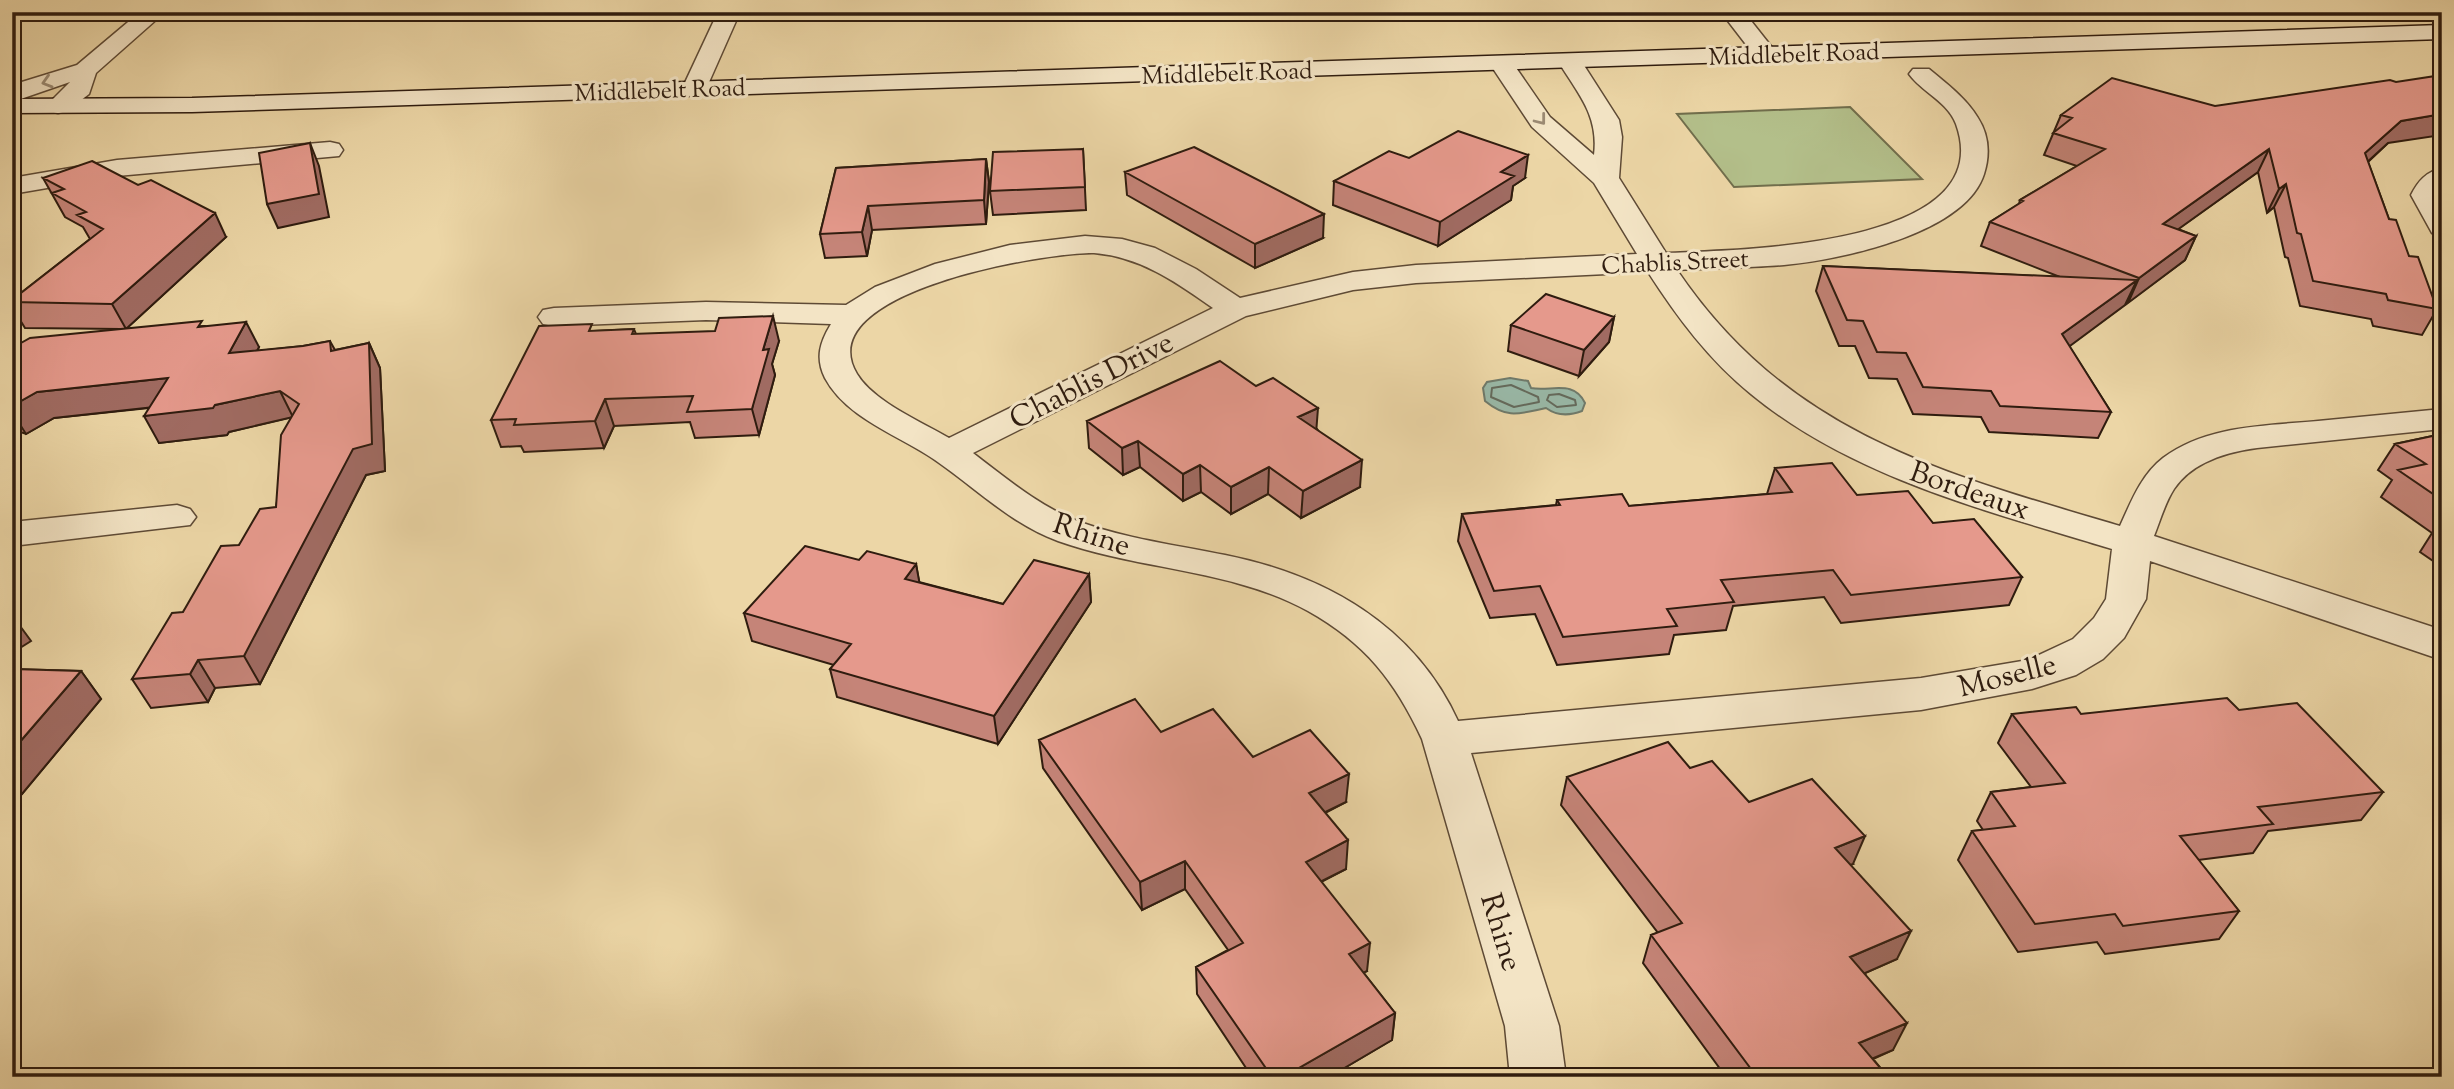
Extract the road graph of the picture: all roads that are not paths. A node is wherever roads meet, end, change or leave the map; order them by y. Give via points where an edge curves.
1 (154, 12) edge
2 (729, 12) edge
3 (1732, 12) edge
4 (2442, 32) edge
5 (1766, 55) junction
6 (1570, 61) junction
7 (1502, 64) junction
8 (85, 70) junction
9 (1920, 74) dead end
10 (694, 89) junction
11 (13, 104) edge
12 (58, 106) junction
13 (330, 150) dead end
14 (2442, 176) edge
15 (1605, 178) junction
16 (12, 186) edge
17 (2442, 227) edge
18 (1658, 263) junction
19 (1235, 309) junction
20 (853, 315) junction
21 (554, 317) dead end
22 (2442, 419) edge
23 (948, 452) junction
24 (177, 517) dead end
25 (12, 534) edge
26 (2132, 542) junction
27 (2442, 646) edge
28 (1444, 740) junction
29 (1538, 1077) edge

1 - 8 street
2 - 10 street
3 - 5 street
4 - 5 street, Middlebelt Road
5 - 6 street, Middlebelt Road
6 - 7 street, Middlebelt Road
6 - 15 street via 1606,120
7 - 10 street, Middlebelt Road
7 -> 15 street, Bordeaux via 1541,121
8 -> 11 street via 24,88
8 - 12 street via 80,89
9 - 18 street, Chablis Street via 1969,121 1975,138 1974,172 1958,195 1893,232 1836,250
10 - 12 street, Middlebelt Road
11 - 12 street, Middlebelt Road
13 - 16 street via 117,168
14 - 17 street via 2429,186 2426,195
15 - 18 street, Bordeaux
18 - 19 street, Chablis Street via 1416,274 1353,281
18 - 26 street, Bordeaux via 1721,348 1771,391 1830,431 1960,490
19 - 20 street, Rhine via 1150,256 1102,246 1062,245 1014,253 925,279 878,298
19 - 23 street, Chablis Drive
20 - 21 street via 706,311
20 - 23 street, Rhine via 835,350 836,367 845,382 868,402
22 - 26 street, Moselle via 2257,437 2224,442 2196,453 2174,467 2157,486
23 - 28 street, Rhine via 1007,499 1047,522 1100,541 1260,576 1306,593 1352,620 1402,668 1426,700
24 - 25 street
26 - 27 street, Bordeaux
26 - 28 street, Moselle via 2126,599 2109,628 2088,649 2032,674 1921,694
28 - 29 street, Rhine via 1532,1026

